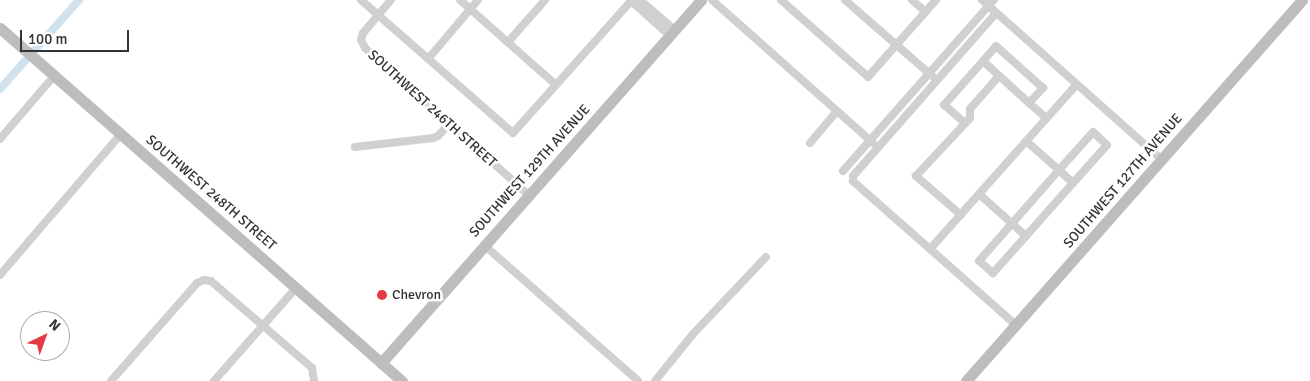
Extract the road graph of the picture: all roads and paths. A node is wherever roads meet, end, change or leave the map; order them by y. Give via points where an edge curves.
1 (361, 0) edge
2 (391, 0) edge
3 (460, 0) edge
4 (478, 0) edge
5 (631, 0) edge
6 (640, 0) edge
7 (701, 0) edge
8 (712, 0) edge
9 (781, 0) edge
10 (912, 0) edge
11 (936, 0) edge
12 (982, 0) edge
13 (1302, 0) edge
14 (848, 1) edge
15 (540, 2) edge
16 (991, 3) edge
17 (470, 9) junction
18 (926, 12) junction
19 (996, 13) junction
20 (378, 15) junction
21 (0, 28) edge
22 (673, 33) junction
23 (508, 42) junction
24 (897, 45) junction
25 (428, 59) junction
26 (983, 61) junction
27 (929, 73) junction
28 (54, 76) junction
29 (999, 76) junction
30 (937, 80) junction
31 (556, 85) junction
32 (1076, 85) junction
33 (1029, 104) junction
34 (837, 111) junction
35 (1046, 118) junction
36 (965, 123) junction
37 (450, 124) junction
38 (121, 134) junction
39 (0, 140) edge
40 (870, 140) junction
41 (1026, 141) junction
42 (810, 143) dead end
43 (355, 147) dead end
44 (878, 147) junction
45 (1162, 160) junction
46 (1059, 170) junction
47 (842, 171) dead end
48 (1073, 183) junction
49 (980, 194) junction
50 (529, 195) junction
51 (961, 215) junction
52 (1012, 223) junction
53 (1026, 236) junction
54 (484, 245) junction
55 (930, 249) junction
56 (766, 257) dead end
57 (0, 275) edge
58 (296, 288) junction
59 (1016, 325) junction
60 (263, 326) junction
61 (381, 362) junction
62 (314, 379) edge
63 (111, 381) edge
64 (214, 381) edge
65 (402, 381) edge
66 (638, 381) edge
67 (655, 381) edge
68 (966, 381) edge

1 - 20 street
2 - 20 street
3 - 17 street
4 - 17 street
5 - 22 street
5 - 31 street
6 - 22 street
7 - 22 street, SOUTHWEST 129TH AVENUE
8 - 34 street
9 - 24 street via 868,77
10 - 18 street
11 - 18 street
12 - 16 street
13 - 45 street, SOUTHWEST 127TH AVENUE
14 - 24 street
15 - 23 street
16 - 19 street
16 - 27 street
17 - 23 street
17 - 25 street
18 - 24 street
19 - 30 street
19 - 32 street
20 - 25 street
20 - 37 street, SOUTHWEST 246TH STREET via 361,40 369,53
21 - 28 street, SOUTHWEST 248TH STREET
22 - 50 street, SOUTHWEST 129TH AVENUE
23 - 31 street
24 - 27 street
25 - 31 street via 513,133
26 - 29 street
26 - 33 street via 996,46 1044,88
26 - 36 street via 944,105
27 - 30 street
27 - 40 street
28 - 38 street, SOUTHWEST 248TH STREET
28 - 39 street
29 - 33 street
29 - 36 street via 970,109 970,118
30 - 44 street
32 - 35 street
32 - 45 street
33 - 35 street
34 - 40 street
34 - 42 street
35 - 41 street
36 - 51 street via 916,176
37 - 43 street via 433,138
37 - 50 street, SOUTHWEST 246TH STREET
38 - 57 street
38 - 58 street, SOUTHWEST 248TH STREET
40 - 44 street
40 - 47 street
41 - 46 street
41 - 49 street
44 - 55 street via 852,176 853,181
45 - 59 street, SOUTHWEST 127TH AVENUE
46 - 48 street
46 - 48 street via 1093,132 1107,145
46 - 52 street
48 - 53 street
49 - 51 street
49 - 52 street
50 - 54 street, SOUTHWEST 129TH AVENUE
51 - 55 street
52 - 53 street
52 - 53 street via 979,261 993,273
54 - 61 street, SOUTHWEST 129TH AVENUE
54 - 66 street
55 - 59 street
56 - 67 street via 693,334
58 - 60 street
58 - 61 street, SOUTHWEST 248TH STREET
59 - 68 street, SOUTHWEST 127TH AVENUE
60 - 62 street via 312,368
60 - 63 street via 211,281 204,280 197,283
60 - 64 street
61 - 65 street, SOUTHWEST 248TH STREET

